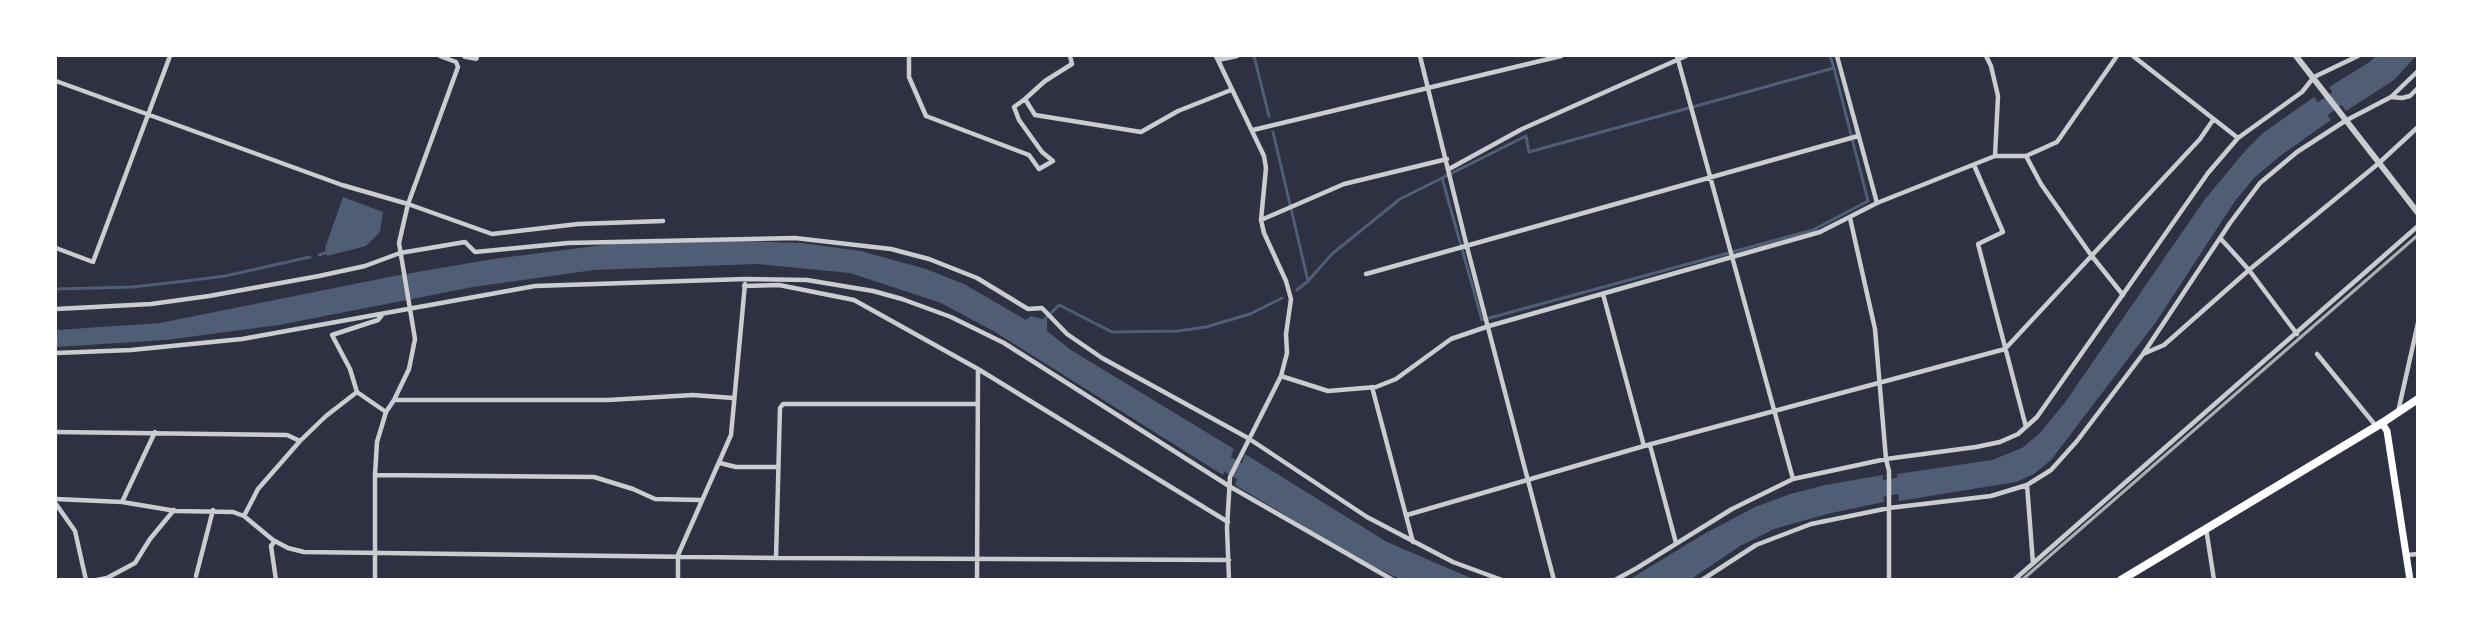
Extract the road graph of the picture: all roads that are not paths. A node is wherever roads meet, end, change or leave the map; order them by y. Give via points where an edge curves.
1 (170, 56) edge
2 (440, 56) edge
3 (465, 56) edge
4 (909, 56) edge
5 (1070, 56) edge
6 (1237, 56) edge
7 (1420, 56) edge
8 (1561, 56) edge
9 (1686, 56) edge
10 (1837, 56) edge
11 (1986, 56) edge
12 (2116, 56) edge
13 (2133, 56) edge
14 (2296, 56) edge
15 (2358, 56) edge
16 (476, 57) dead end
17 (1217, 58) edge
18 (1678, 58) edge
19 (2418, 71) edge
20 (2314, 77) junction
21 (56, 81) edge
22 (1427, 87) junction
23 (2418, 88) edge
24 (1232, 90) junction
25 (2391, 97) junction
26 (1025, 99) junction
27 (148, 114) junction
28 (2344, 119) junction
29 (2212, 120) junction
30 (2418, 127) edge
31 (1253, 130) junction
32 (1858, 136) junction
33 (2238, 138) junction
34 (1995, 156) junction
35 (2026, 156) junction
36 (1447, 159) junction
37 (2379, 163) junction
38 (1974, 165) junction
39 (1449, 169) junction
40 (1712, 178) junction
41 (1877, 203) junction
42 (408, 204) junction
43 (2418, 213) edge
44 (1850, 219) junction
45 (663, 220) dead end
46 (1261, 220) junction
47 (2418, 226) edge
48 (2221, 239) junction
49 (1467, 247) junction
50 (56, 248) edge
51 (400, 253) junction
52 (2091, 255) junction
53 (1733, 256) junction
54 (2249, 270) junction
55 (1366, 274) dead end
56 (745, 279) junction
57 (744, 286) junction
58 (1603, 294) junction
59 (2123, 296) junction
60 (56, 309) edge
61 (382, 315) junction
62 (2418, 324) edge
63 (1489, 326) junction
64 (2297, 334) junction
65 (2005, 349) junction
66 (56, 353) edge
67 (2143, 354) junction
68 (2317, 354) dead end
69 (978, 369) junction
70 (1281, 376) junction
71 (1880, 381) junction
72 (1372, 387) junction
73 (357, 392) junction
74 (733, 398) junction
75 (2418, 399) edge
76 (394, 400) junction
77 (978, 404) junction
78 (1774, 411) junction
79 (386, 412) junction
80 (2398, 412) junction
81 (2379, 425) junction
82 (2026, 427) junction
83 (56, 432) edge
84 (155, 432) junction
85 (1248, 438) junction
86 (300, 441) junction
87 (1647, 446) junction
88 (1886, 459) junction
89 (720, 463) junction
90 (777, 467) junction
91 (375, 475) junction
92 (1793, 479) junction
93 (1527, 480) junction
94 (2027, 485) junction
95 (1229, 486) junction
96 (56, 499) edge
97 (701, 500) junction
98 (122, 502) junction
99 (56, 504) edge
100 (1889, 508) junction
101 (174, 510) junction
102 (213, 510) junction
103 (1407, 514) junction
104 (244, 516) junction
105 (1228, 522) junction
106 (2206, 528) junction
107 (275, 541) junction
108 (1413, 542) junction
109 (1676, 543) junction
110 (375, 552) junction
111 (2418, 554) edge
112 (678, 555) junction
113 (2407, 555) junction
114 (776, 558) junction
115 (977, 558) junction
116 (1229, 560) junction
117 (2033, 563) junction
118 (196, 576) dead end
119 (86, 579) edge
120 (97, 579) edge
121 (105, 579) edge
122 (276, 579) edge
123 (375, 579) edge
124 (678, 579) edge
125 (977, 579) edge
126 (1229, 579) edge
127 (1393, 579) edge
128 (1502, 579) edge
129 (1554, 579) edge
130 (1616, 579) edge
131 (1702, 579) edge
132 (1889, 579) edge
133 (2014, 579) edge
134 (2121, 579) edge
135 (2214, 579) edge
136 (2410, 579) edge

1 - 27 street
2 - 42 street via 456,62 458,67
3 - 16 street
4 - 26 street via 909,77 927,116 1029,154 1039,169 1053,161 1042,153 1019,120 1014,106
5 - 26 street via 1072,64
6 - 17 street
7 - 22 street
8 - 22 street
9 - 18 street
10 - 32 street
11 - 34 street via 1998,96
12 - 35 street via 2057,142
13 - 29 street
14 - 20 street
15 - 20 street
17 - 24 street
18 - 39 street via 1522,129
18 - 40 street
19 - 25 street
20 - 28 street
20 - 33 street via 2302,92
21 - 27 street
22 - 31 street
22 - 36 street
23 - 25 street via 2410,96
24 - 26 street via 1178,111 1141,132 1035,115
24 - 31 street
25 - 28 street
27 - 42 street via 342,185
27 - 50 street via 93,262
28 - 37 street
28 - 48 street via 2260,183
29 - 33 street
29 - 52 street via 2200,139
30 - 37 street
31 - 46 street via 1266,168
32 - 40 street
32 - 41 street
33 - 59 street via 2208,173
34 - 35 street
34 - 38 street
35 - 52 street
36 - 39 street
36 - 46 street via 1344,184
37 - 43 street
37 - 54 street
38 - 41 street
38 - 65 street via 2003,232 1978,244
39 - 49 street
40 - 49 street
40 - 53 street
41 - 44 street
42 - 45 street via 492,234
42 - 51 street
44 - 53 street via 1820,232
44 - 71 street via 1875,329
46 - 70 street via 1291,299
47 - 64 street
48 - 54 street
48 - 67 street
49 - 55 street
49 - 63 street
51 - 60 street via 330,274 209,296 151,304
51 - 76 street via 415,339 412,357
51 - 85 street via 465,242 475,252 568,243 795,238 891,249 977,278 1028,309 1042,308 1067,334 1102,358
52 - 59 street
52 - 65 street
53 - 58 street
53 - 78 street
54 - 64 street
54 - 67 street via 2164,345
56 - 57 street
56 - 61 street via 536,286
56 - 95 street via 807,280 873,291 951,316 1004,343
57 - 69 street via 779,285 854,300
57 - 74 street
58 - 63 street
58 - 87 street
59 - 82 street
61 - 66 street via 242,339
61 - 73 street via 378,320 332,335
62 - 80 street
63 - 72 street via 1451,339 1396,379
63 - 93 street
64 - 117 street
65 - 71 street
65 - 82 street
67 - 94 street via 2077,441 2051,470
68 - 81 street
69 - 77 street
69 - 105 street
70 - 72 street via 1328,391
70 - 85 street
71 - 78 street
71 - 88 street
72 - 103 street
73 - 79 street
73 - 86 street
74 - 76 street via 693,395 608,400
74 - 89 street via 731,435
75 - 80 main road
76 - 79 street
77 - 90 street via 783,404
77 - 115 street
78 - 87 street
78 - 92 street
79 - 91 street
80 - 81 main road
81 - 106 main road
81 - 113 main road via 2386,431
82 - 88 street via 2010,438 1976,447
83 - 84 street
84 - 86 street via 287,435
84 - 98 street
85 - 95 street
85 - 108 street via 1367,517
86 - 104 street via 258,489
87 - 93 street
87 - 109 street
88 - 92 street
88 - 100 street
89 - 90 street
89 - 97 street
90 - 114 street
91 - 97 street via 594,477 655,499
91 - 110 street
92 - 109 street
93 - 103 street
93 - 129 street
94 - 100 street via 1991,495
94 - 117 street
95 - 105 street
95 - 127 street
96 - 98 street
97 - 112 street
98 - 101 street
99 - 119 street via 75,531
100 - 131 street via 1788,531 1750,548
100 - 132 street
101 - 102 street
101 - 121 street via 135,563
102 - 104 street
102 - 118 street
103 - 108 street
104 - 107 street
105 - 116 street
106 - 134 main road
106 - 135 street
107 - 110 street via 304,552
107 - 122 street via 272,546
108 - 128 street
109 - 130 street
110 - 112 street
110 - 123 street
111 - 113 street
112 - 114 street
112 - 124 street
113 - 136 main road
114 - 115 street
115 - 116 street
115 - 125 street
116 - 126 street
117 - 133 street
120 - 121 street

